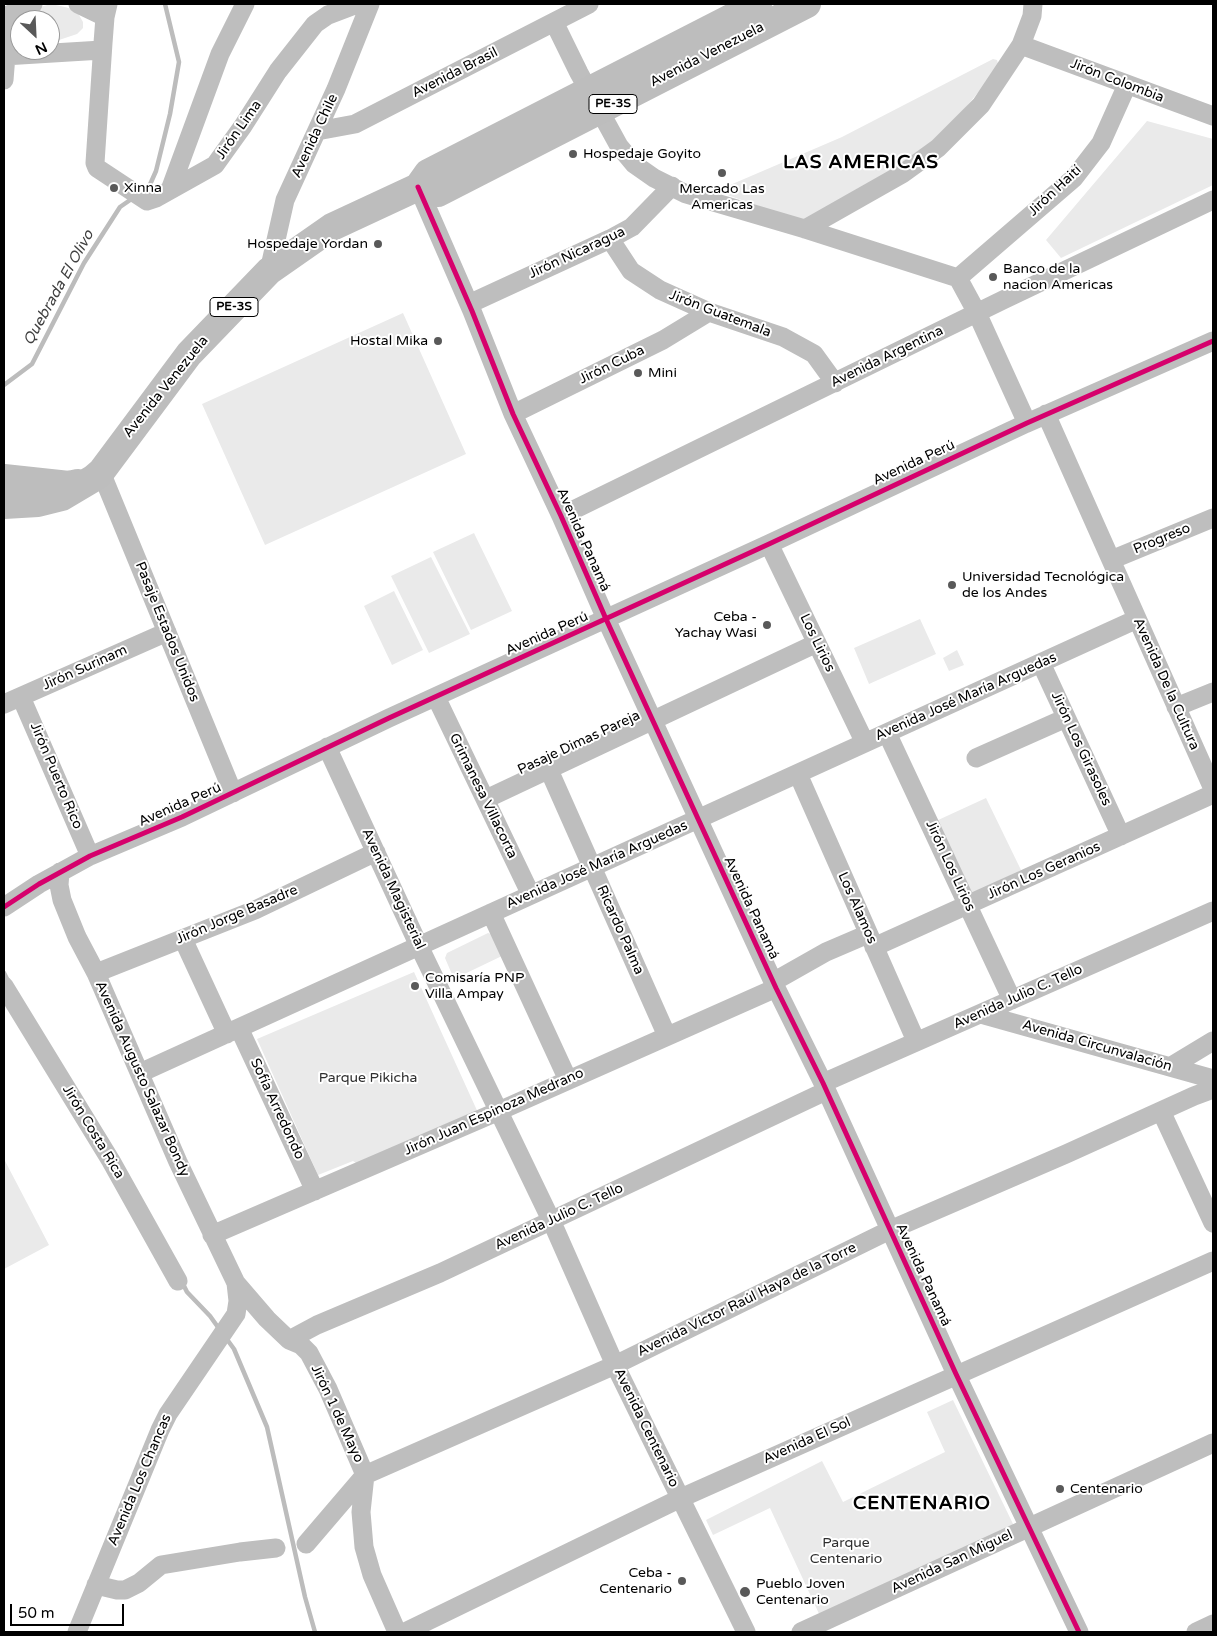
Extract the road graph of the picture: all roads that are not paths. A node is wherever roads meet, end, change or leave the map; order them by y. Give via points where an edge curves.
1 (33, 4) edge
2 (78, 4) edge
3 (245, 4) edge
4 (357, 4) edge
5 (370, 4) edge
6 (589, 4) edge
7 (758, 4) edge
8 (807, 4) edge
9 (1033, 4) edge
10 (107, 10) edge
11 (4, 17) edge
12 (554, 22) junction
13 (4, 25) edge
14 (1021, 45) junction
15 (102, 50) junction
16 (5, 56) edge
17 (4, 80) edge
18 (1128, 85) junction
19 (594, 101) junction
20 (1213, 116) edge
21 (317, 131) junction
22 (672, 186) junction
23 (418, 187) junction
24 (170, 190) junction
25 (1213, 200) edge
26 (805, 229) junction
27 (610, 239) junction
28 (270, 271) junction
29 (958, 278) junction
30 (469, 304) junction
31 (709, 312) junction
32 (977, 313) junction
33 (1213, 341) edge
34 (835, 383) junction
35 (512, 414) junction
36 (1046, 414) junction
37 (1027, 423) junction
38 (97, 475) junction
39 (4, 478) edge
40 (4, 505) edge
41 (561, 516) junction
42 (1213, 518) edge
43 (769, 544) junction
44 (1111, 560) junction
45 (606, 619) junction
46 (1137, 619) junction
47 (167, 632) junction
48 (817, 643) junction
49 (1041, 663) junction
50 (1213, 692) edge
51 (22, 696) junction
52 (436, 697) junction
53 (4, 704) edge
54 (1176, 707) junction
55 (1066, 718) junction
56 (653, 721) junction
57 (887, 733) junction
58 (866, 743) junction
59 (327, 747) junction
60 (976, 758) dead end
61 (549, 770) junction
62 (798, 774) junction
63 (1213, 790) edge
64 (233, 793) junction
65 (1213, 794) edge
66 (486, 799) junction
67 (698, 819) junction
68 (1120, 836) junction
69 (376, 852) junction
70 (90, 856) junction
71 (592, 868) junction
72 (60, 872) junction
73 (530, 895) junction
74 (968, 905) junction
75 (4, 907) edge
76 (1213, 910) edge
77 (491, 913) junction
78 (183, 938) junction
79 (871, 941) junction
80 (420, 946) junction
81 (96, 973) junction
82 (774, 985) junction
83 (4, 986) edge
84 (1012, 1000) junction
85 (981, 1014) junction
86 (233, 1031) junction
87 (667, 1036) junction
88 (916, 1041) junction
89 (1213, 1042) edge
90 (1170, 1067) junction
91 (140, 1073) junction
92 (1213, 1079) edge
93 (568, 1080) junction
94 (824, 1087) junction
95 (1213, 1088) edge
96 (499, 1111) junction
97 (1161, 1111) junction
98 (314, 1190) junction
99 (551, 1220) junction
100 (1213, 1223) edge
101 (890, 1230) junction
102 (212, 1235) junction
103 (1213, 1260) edge
104 (178, 1282) dead end
105 (236, 1283) junction
106 (289, 1340) junction
107 (614, 1365) junction
108 (956, 1374) junction
109 (1213, 1443) edge
110 (365, 1474) junction
111 (680, 1498) junction
112 (1028, 1527) junction
113 (306, 1544) dead end
114 (276, 1548) dead end
115 (96, 1585) junction
116 (1213, 1624) edge
117 (77, 1632) edge
118 (397, 1632) edge
119 (405, 1632) edge
120 (746, 1632) edge
121 (801, 1632) edge
122 (1079, 1632) edge
123 (1196, 1632) edge

1 - 11 street
2 - 10 street, Jirón Lima
3 - 24 street via 220,54
4 - 24 street, Jirón Lima via 315,24 278,71 215,164
5 - 21 street, Avenida Chile
6 - 12 street, Avenida Brasil
7 - 19 highway, Avenida Venezuela / PE-3S
8 - 19 highway, Avenida Venezuela / PE-3S
9 - 14 street
10 - 15 street, Jirón Lima
12 - 19 street
12 - 21 street, Avenida Brasil via 355,124
13 - 16 street
14 - 18 street, Jirón Colombia
14 - 26 street via 981,105 938,148 902,174
15 - 16 street
15 - 24 street, Jirón Lima via 97,168 147,201
16 - 17 street
18 - 20 street, Jirón Colombia
18 - 29 street, Jirón Haití via 1101,143 1074,178
19 - 22 street via 634,164
19 - 23 highway, Avenida Venezuela / PE-3S via 428,173
21 - 28 street, Avenida Chile via 285,200
22 - 26 street via 686,194
22 - 27 street, Jirón Nicaragua via 632,227
23 - 28 highway, Avenida Venezuela / PE-3S via 332,227
23 - 30 street, Avenida Panamá
25 - 32 street, Avenida Argentina
26 - 29 street
27 - 30 street, Jirón Nicaragua
27 - 31 street, Jirón Guatemala via 631,272 660,290
28 - 38 highway, Avenida Venezuela / PE-3S via 189,354
29 - 32 street
30 - 35 street, Avenida Panamá
31 - 34 street, Jirón Guatemala via 783,337 814,354
31 - 35 street, Jirón Cuba via 663,340
32 - 34 street, Avenida Argentina
32 - 37 street
33 - 36 street, Avenida Perú
34 - 41 street, Avenida Argentina
35 - 41 street, Avenida Panamá
36 - 37 street, Avenida Perú
36 - 44 street, Avenida De la Cultura
37 - 43 street, Avenida Perú
38 - 39 highway via 69,485
38 - 40 highway, Avenida Venezuela / PE-3S via 62,497 38,504
38 - 47 street, Pasaje Estados Unidos
41 - 45 street, Avenida Panamá
42 - 44 street, Progreso
43 - 45 street, Avenida Perú
43 - 48 street, Los Lirios
44 - 46 street, Avenida De la Cultura
45 - 52 street, Avenida Perú
45 - 56 street, Avenida Panamá
46 - 49 street, Avenida José María Arguedas
46 - 54 street, Avenida De la Cultura
47 - 51 street, Jirón Surinam
47 - 64 street, Pasaje Estados Unidos
48 - 56 street, Pasaje Dimas Pareja
48 - 58 street, Los Lirios
49 - 55 street, Jirón Los Girasoles
49 - 57 street, Avenida José María Arguedas
50 - 54 street
51 - 53 street, Jirón Surinam
51 - 70 street, Jirón Puerto Rico
52 - 59 street, Avenida Perú
52 - 66 street, Grimanesa Villacorta
54 - 63 street, Avenida De la Cultura
55 - 60 street
55 - 68 street, Jirón Los Girasoles
56 - 61 street, Pasaje Dimas Pareja
56 - 67 street, Avenida Panamá
57 - 58 street, Avenida José María Arguedas
57 - 74 street, Jirón Los Lirios
58 - 62 street, Avenida José María Arguedas
59 - 64 street, Avenida Perú
59 - 69 street, Avenida Magisterial
61 - 66 street, Pasaje Dimas Pareja
61 - 71 street, Ricardo Palma
62 - 67 street, Avenida José María Arguedas
62 - 79 street, Los Alamos
64 - 70 street, Avenida Perú
65 - 68 street, Jirón Los Geranios
66 - 73 street, Grimanesa Villacorta
67 - 71 street, Avenida José María Arguedas
67 - 82 street, Avenida Panamá
68 - 74 street, Jirón Los Geranios
69 - 78 street, Jirón Jorge Basadre via 255,910
69 - 80 street, Avenida Magisterial
70 - 72 street, Avenida Perú
71 - 73 street, Avenida José María Arguedas
71 - 87 street, Ricardo Palma
72 - 75 street, Avenida Perú
72 - 81 street, Avenida Augusto Salazar Bondy via 59,885 69,919
73 - 77 street, Avenida José María Arguedas
74 - 79 street, Jirón Los Geranios
74 - 84 street, Jirón Los Lirios
76 - 84 street, Avenida Julio C. Tello
77 - 80 street, Avenida José María Arguedas
77 - 93 street
78 - 81 street, Jirón Jorge Basadre
78 - 86 street, Sofía Arredondo
79 - 82 street, Jirón Los Geranios via 826,952
79 - 88 street, Los Alamos
80 - 86 street, Avenida José María Arguedas
80 - 96 street, Avenida Magisterial
81 - 91 street, Avenida Augusto Salazar Bondy
82 - 87 street, Jirón Juan Espinoza Medrano
82 - 94 street, Avenida Panamá
83 - 104 street, Jirón Costa Rica via 111,1161
84 - 85 street, Avenida Julio C. Tello
85 - 88 street, Avenida Julio C. Tello
85 - 90 street, Avenida Circunvalación
86 - 91 street, Avenida José María Arguedas
86 - 98 street, Sofía Arredondo
87 - 93 street, Jirón Juan Espinoza Medrano
88 - 94 street, Avenida Julio C. Tello
89 - 90 street
90 - 92 street, Avenida Circunvalación
91 - 102 street, Avenida Augusto Salazar Bondy
93 - 96 street, Jirón Juan Espinoza Medrano
94 - 99 street, Avenida Julio C. Tello via 658,1172
94 - 101 street, Avenida Panamá
95 - 97 street, Avenida Víctor Raúl Haya de la Torre
96 - 98 street, Jirón Juan Espinoza Medrano
96 - 99 street, Avenida Magisterial
97 - 100 street
97 - 101 street, Avenida Víctor Raúl Haya de la Torre
98 - 102 street, Jirón Juan Espinoza Medrano
99 - 106 street, Avenida Julio C. Tello
99 - 107 street, Avenida Centenario
101 - 107 street, Avenida Víctor Raúl Haya de la Torre
101 - 108 street, Avenida Panamá
102 - 105 street, Avenida Augusto Salazar Bondy
103 - 108 street, Avenida El Sol
105 - 106 street, Jirón 1 de Mayo
105 - 115 street, Avenida Los Chancas via 236,1314 168,1414
106 - 110 street, Jirón 1 de Mayo via 309,1353
107 - 110 street, Avenida Víctor Raúl Haya de la Torre
107 - 111 street, Avenida Centenario
108 - 111 street, Avenida El Sol
108 - 112 street, Avenida Panamá
109 - 112 street, Avenida San Miguel
110 - 113 street, Avenida Víctor Raúl Haya de la Torre
110 - 118 street, Jirón 1 de Mayo via 361,1512 364,1548
111 - 119 street, Avenida El Sol
111 - 120 street, Avenida Centenario
112 - 121 street, Avenida San Miguel
112 - 122 street, Avenida Panamá
114 - 115 street via 167,1563 125,1590
115 - 117 street, Avenida Los Chancas
116 - 123 street

